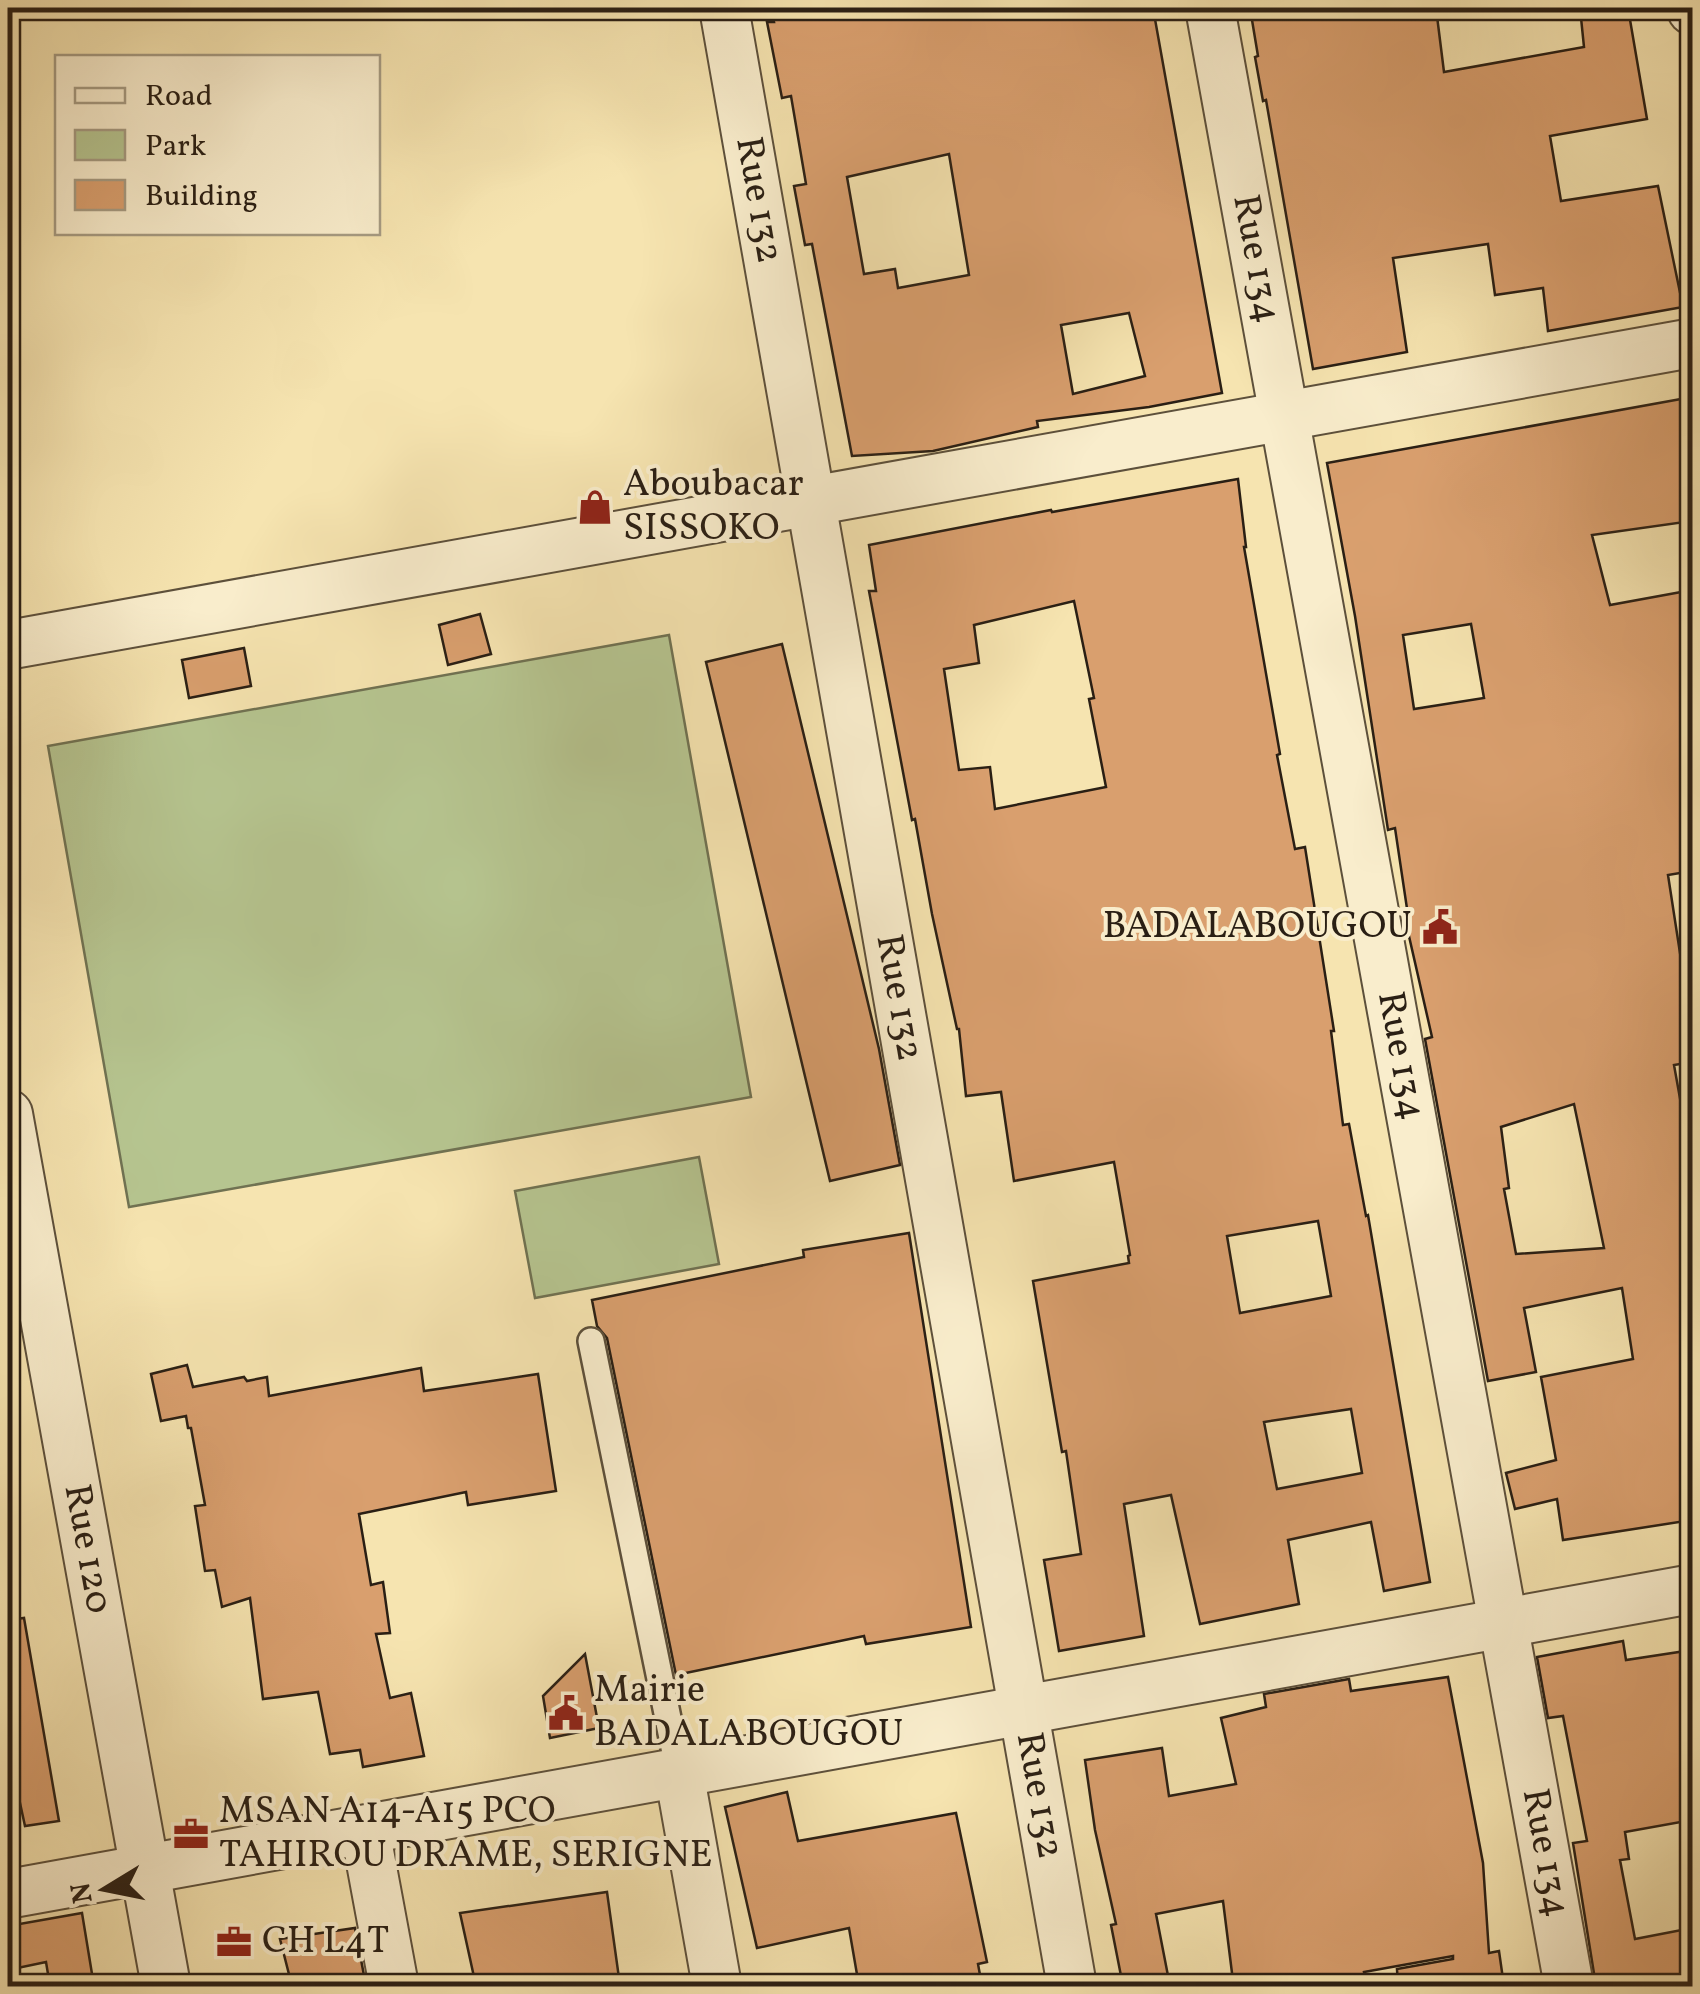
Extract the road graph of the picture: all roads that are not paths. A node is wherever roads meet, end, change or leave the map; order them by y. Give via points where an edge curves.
1 (724, 8) edge
2 (1210, 8) edge
3 (1692, 343) edge
4 (1284, 416) junction
5 (811, 501) junction
6 (8, 645) edge
7 (8, 1114) edge
8 (15, 1192) edge
9 (591, 1340) dead end
10 (1692, 1589) edge
11 (1503, 1623) junction
12 (1023, 1710) junction
13 (679, 1772) junction
14 (365, 1830) junction
15 (145, 1870) junction
16 (8, 1894) edge
17 (166, 1986) edge
18 (394, 1986) edge
19 (718, 1986) edge
20 (1072, 1986) edge
21 (1569, 1986) edge

1 - 5 street, Rue 132
2 - 4 street, Rue 134
3 - 4 street
4 - 5 street
4 - 11 street, Rue 134
5 - 6 street
5 - 12 street, Rue 132
7 - 8 street, Rue 120
8 - 15 street, Rue 120
9 - 13 lane
10 - 11 street
11 - 12 street
11 - 21 street, Rue 134
12 - 13 street
12 - 20 street, Rue 132
13 - 14 street
13 - 19 street
14 - 15 street
14 - 18 street
15 - 16 street
15 - 17 street, Rue 120

